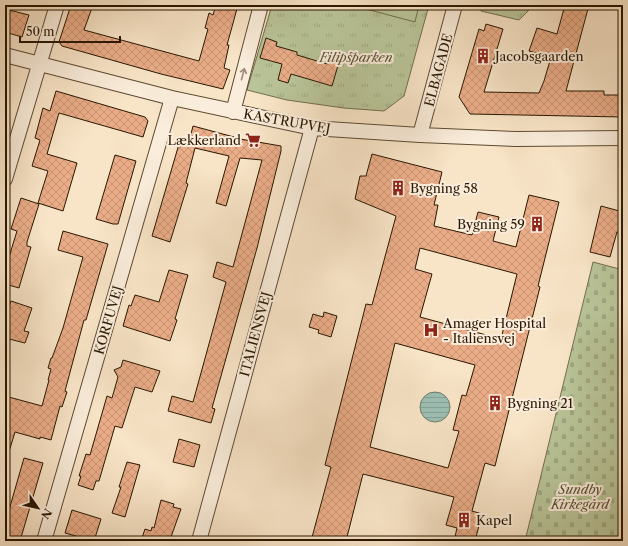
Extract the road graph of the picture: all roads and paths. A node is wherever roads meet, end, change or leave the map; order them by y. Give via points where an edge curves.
1 (57, 5) edge
2 (261, 5) edge
3 (455, 5) edge
4 (5, 55) edge
5 (39, 64) junction
6 (172, 98) junction
7 (233, 112) junction
8 (312, 128) junction
9 (420, 135) junction
10 (623, 138) edge
11 (5, 179) edge
12 (44, 541) edge
13 (199, 541) edge

1 - 5 street
7 -> 2 street
3 - 9 street, ELBAGADE
4 - 5 street, KASTRUPVEJ
5 - 6 street, KASTRUPVEJ
5 - 11 street
6 - 7 street, KASTRUPVEJ
6 - 12 street, KORFUVEJ
7 - 8 street, KASTRUPVEJ
8 - 9 street, KASTRUPVEJ
8 - 13 street, ITALIENSVEJ
9 - 10 street, KASTRUPVEJ via 516,139

